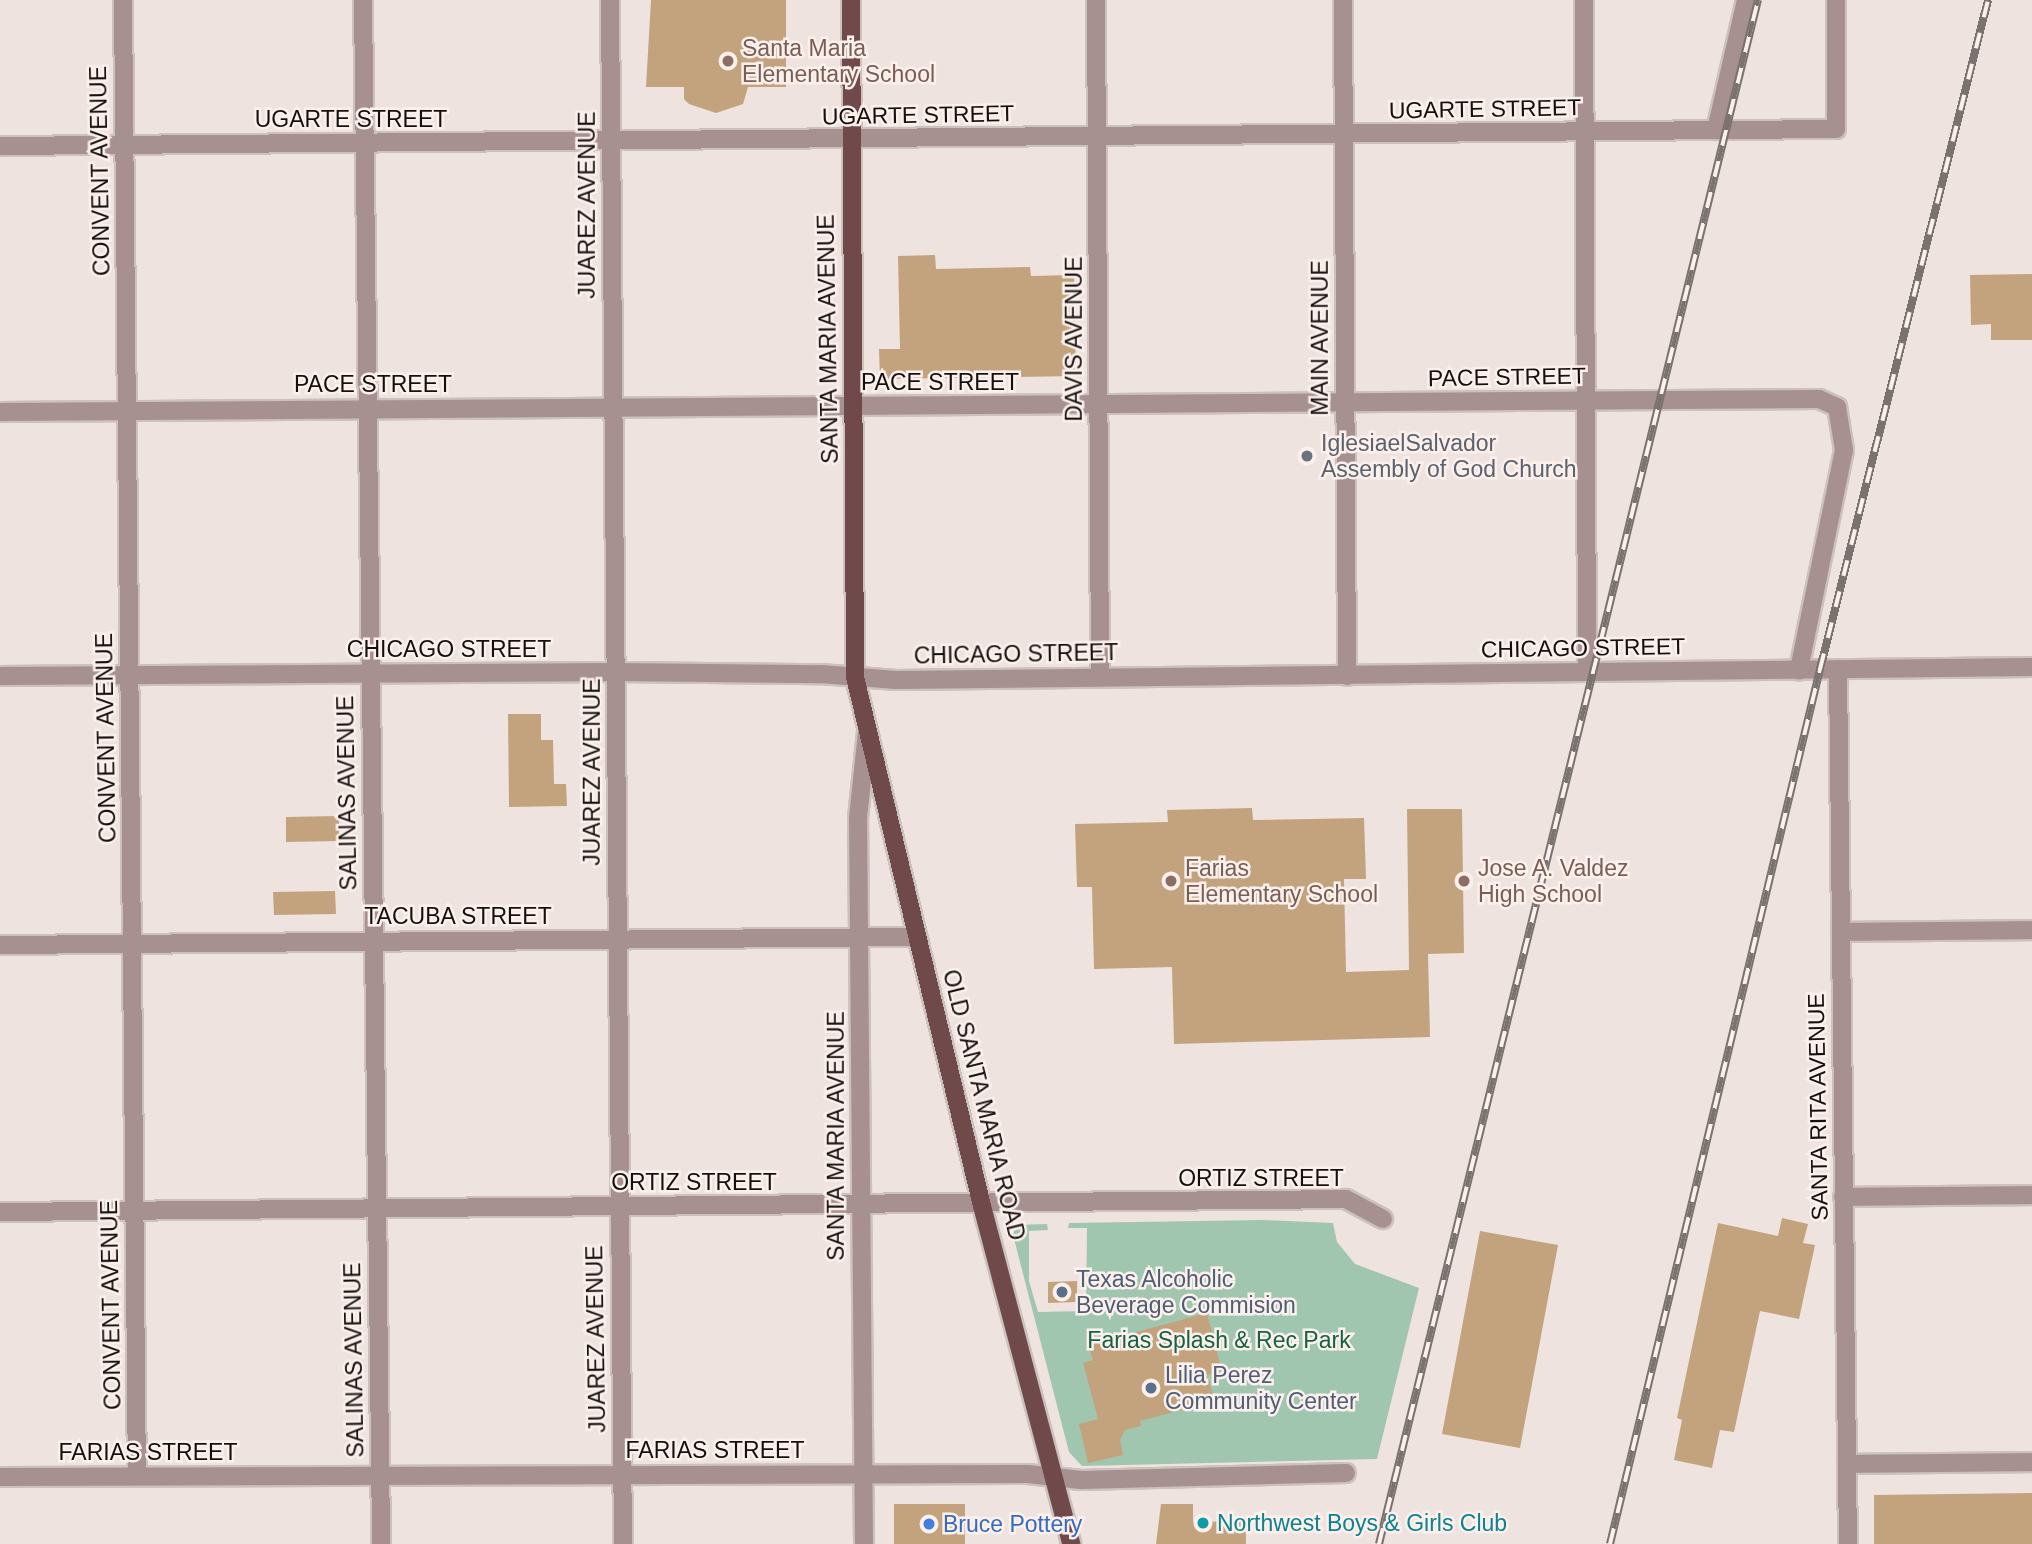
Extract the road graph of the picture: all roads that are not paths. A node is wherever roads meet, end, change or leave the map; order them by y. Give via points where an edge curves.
1 (123, 0) edge
2 (363, 0) edge
3 (610, 0) edge
4 (851, 0) edge
5 (1096, 0) edge
6 (1343, 0) edge
7 (1584, 0) edge
8 (1746, 0) edge
9 (1836, 0) edge
10 (1716, 130) junction
11 (1584, 132) junction
12 (1344, 135) junction
13 (1097, 138) junction
14 (850, 141) junction
15 (611, 142) junction
16 (364, 143) junction
17 (124, 145) junction
18 (0, 146) edge
19 (1586, 400) junction
20 (1345, 403) junction
21 (1098, 405) junction
22 (613, 407) junction
23 (853, 407) junction
24 (367, 409) junction
25 (127, 411) junction
26 (0, 412) edge
27 (2032, 667) edge
28 (1838, 669) junction
29 (1799, 670) junction
30 (615, 672) junction
31 (1587, 672) junction
32 (371, 674) junction
33 (0, 676) edge
34 (130, 676) junction
35 (1347, 676) junction
36 (855, 677) junction
37 (1100, 677) junction
38 (868, 729) junction
39 (2032, 930) edge
40 (1841, 932) junction
41 (917, 937) junction
42 (859, 938) junction
43 (618, 940) junction
44 (374, 942) junction
45 (132, 944) junction
46 (0, 945) edge
47 (2032, 1195) edge
48 (1843, 1197) junction
49 (861, 1205) junction
50 (982, 1206) junction
51 (618, 1207) junction
52 (377, 1209) junction
53 (134, 1211) junction
54 (0, 1212) edge
55 (1383, 1219) dead end
56 (2032, 1462) edge
57 (1847, 1464) junction
58 (1346, 1473) dead end
59 (622, 1474) junction
60 (863, 1474) junction
61 (380, 1475) junction
62 (137, 1476) junction
63 (0, 1477) edge
64 (1055, 1477) junction
65 (381, 1544) edge
66 (624, 1544) edge
67 (863, 1544) edge
68 (1071, 1544) edge
69 (1848, 1544) edge

1 - 17 street, CONVENT AVENUE
2 - 16 street, SALINAS AVENUE
3 - 15 street, JUAREZ AVENUE
4 - 14 main road, SANTA MARIA AVENUE
5 - 13 street, DAVIS AVENUE
6 - 12 street, MAIN AVENUE
7 - 11 street
8 - 10 street
9 - 10 street, UGARTE STREET via 1836,129
10 - 11 street, UGARTE STREET
11 - 12 street, UGARTE STREET
11 - 19 street
12 - 13 street, UGARTE STREET
12 - 20 street, MAIN AVENUE
13 - 14 street, UGARTE STREET
13 - 21 street, DAVIS AVENUE
14 - 15 street, UGARTE STREET
14 - 23 main road, SANTA MARIA AVENUE
15 - 16 street, UGARTE STREET
15 - 22 street, JUAREZ AVENUE
16 - 17 street, UGARTE STREET
16 - 24 street, SALINAS AVENUE
17 - 18 street, UGARTE STREET
17 - 25 street, CONVENT AVENUE
19 - 20 street, PACE STREET
19 - 29 street, PACE STREET via 1819,399 1837,407 1844,450
19 - 31 street
20 - 21 street, PACE STREET
20 - 35 street, MAIN AVENUE
21 - 23 street, PACE STREET
21 - 37 street, DAVIS AVENUE
22 - 23 street, PACE STREET
22 - 24 street, PACE STREET
22 - 30 street, JUAREZ AVENUE
23 - 36 main road, SANTA MARIA AVENUE
24 - 25 street, PACE STREET
24 - 32 street, SALINAS AVENUE
25 - 26 street, PACE STREET
25 - 34 street, CONVENT AVENUE
27 - 28 street, CHICAGO STREET
28 - 29 street, CHICAGO STREET
28 - 40 street, SANTA RITA AVENUE
29 - 31 street, CHICAGO STREET
30 - 32 street, CHICAGO STREET
30 - 36 street, CHICAGO STREET
30 - 43 street, JUAREZ AVENUE
31 - 35 street, CHICAGO STREET
32 - 34 street, CHICAGO STREET
32 - 44 street, SALINAS AVENUE
33 - 34 street, CHICAGO STREET
34 - 45 street, CONVENT AVENUE
35 - 37 street, CHICAGO STREET
36 - 37 street, CHICAGO STREET
36 - 38 main road, OLD SANTA MARIA ROAD
38 - 41 main road, OLD SANTA MARIA ROAD
38 - 42 street, SANTA MARIA AVENUE via 858,818
39 - 40 street
40 - 48 street, SANTA RITA AVENUE
41 - 42 street, TACUBA STREET
41 - 50 main road, OLD SANTA MARIA ROAD
42 - 43 street, TACUBA STREET
42 - 49 street, SANTA MARIA AVENUE
43 - 44 street, TACUBA STREET
43 - 51 street, JUAREZ AVENUE
44 - 45 street, TACUBA STREET
44 - 52 street, SALINAS AVENUE
45 - 46 street, TACUBA STREET
45 - 53 street, CONVENT AVENUE
47 - 48 street
48 - 57 street, SANTA RITA AVENUE
49 - 50 street, ORTIZ STREET
49 - 51 street, ORTIZ STREET
49 - 60 street, SANTA MARIA AVENUE
50 - 55 street, ORTIZ STREET via 1346,1199
50 - 64 main road, OLD SANTA MARIA ROAD
51 - 52 street, ORTIZ STREET
51 - 59 street, JUAREZ AVENUE
52 - 53 street, ORTIZ STREET
52 - 61 street, SALINAS AVENUE
53 - 54 street, ORTIZ STREET
53 - 62 street, CONVENT AVENUE
56 - 57 street
57 - 69 street, SANTA RITA AVENUE
58 - 64 street, FARIAS STREET
59 - 60 street, FARIAS STREET
59 - 61 street, FARIAS STREET
59 - 66 street, JUAREZ AVENUE
60 - 64 street, FARIAS STREET
60 - 67 street, SANTA MARIA AVENUE
61 - 62 street, FARIAS STREET
61 - 65 street, SALINAS AVENUE
62 - 63 street, FARIAS STREET
64 - 68 main road, OLD SANTA MARIA ROAD

